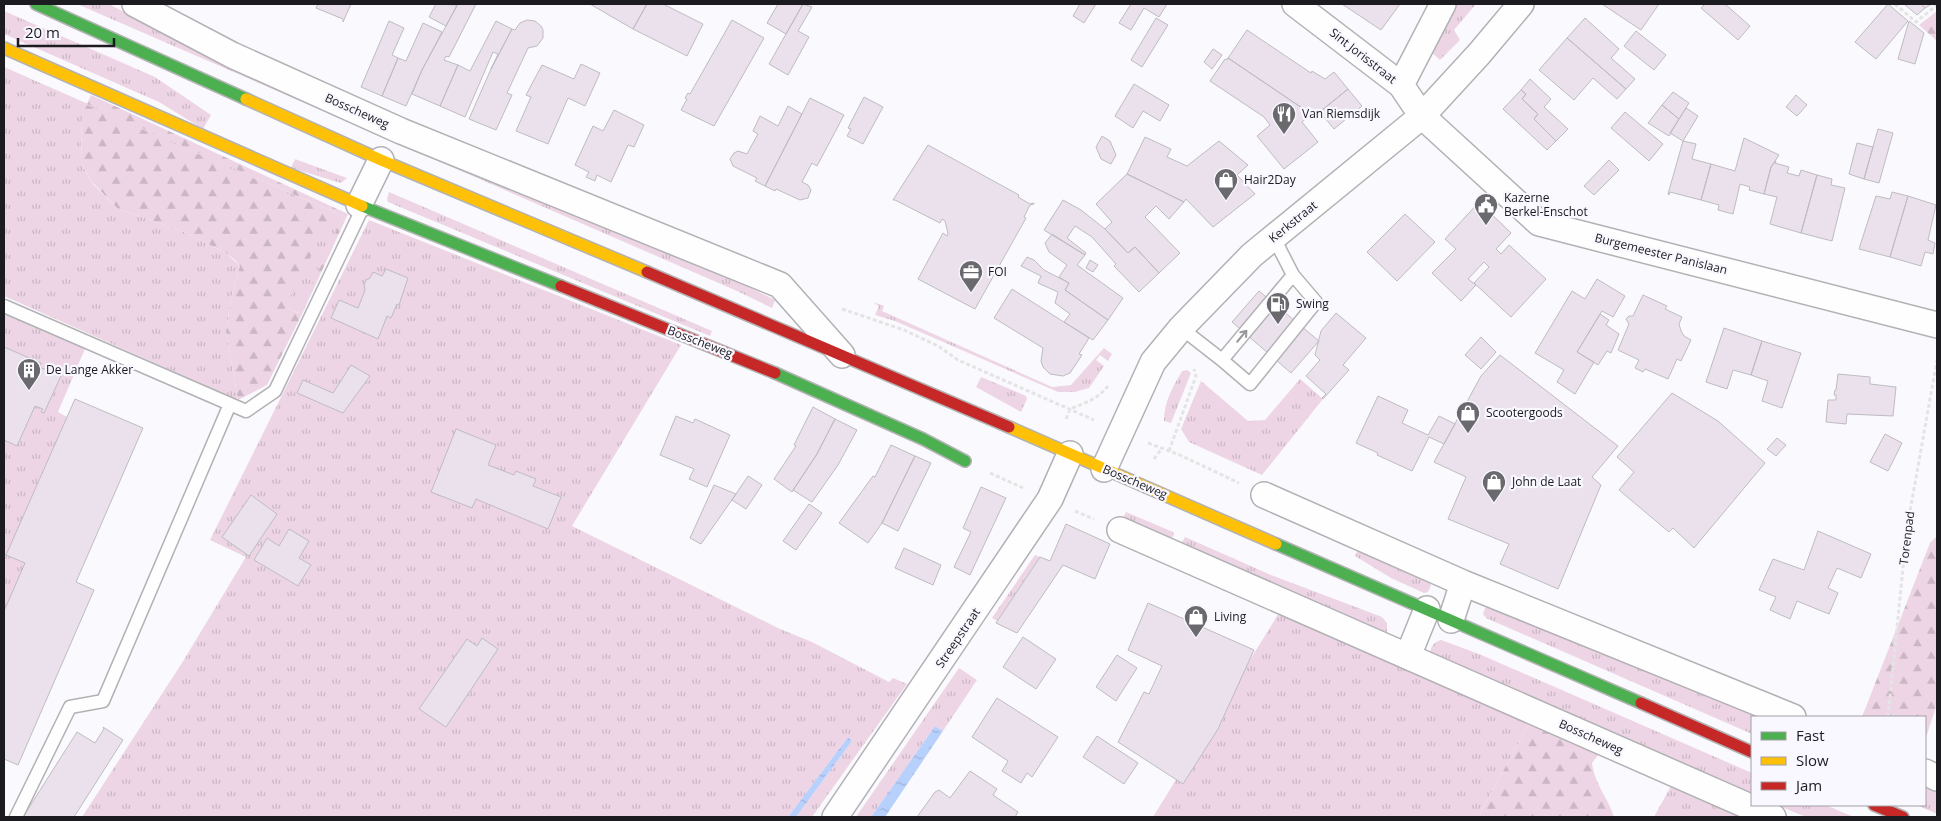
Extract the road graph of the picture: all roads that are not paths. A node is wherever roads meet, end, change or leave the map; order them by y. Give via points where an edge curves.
1 (36, 4) edge
2 (135, 4) edge
3 (1295, 4) edge
4 (1443, 4) edge
5 (1522, 4) edge
6 (4, 48) edge
7 (1401, 85) junction
8 (1422, 116) junction
9 (382, 160) junction
10 (361, 206) junction
11 (1274, 238) junction
12 (1293, 274) junction
13 (4, 306) edge
14 (1937, 325) edge
15 (1181, 328) junction
16 (843, 355) junction
17 (1222, 360) junction
18 (230, 404) junction
19 (1070, 454) junction
20 (965, 461) road end
21 (1104, 469) junction
22 (1264, 494) dead end
23 (1109, 526) road end
24 (1463, 583) junction
25 (1427, 609) junction
26 (1451, 620) junction
27 (1408, 656) junction
28 (1791, 716) edge
29 (1751, 752) edge
30 (1876, 806) edge
31 (16, 817) edge
32 (836, 817) edge
33 (1773, 817) edge
34 (1903, 817) edge

1 - 9 main road, Bosscheweg
2 - 16 street, Bosscheweg via 232,55 392,127 780,285
3 - 7 street, Sint Jorisstraat
4 - 7 street
5 - 8 street, Kerkstraat
6 - 10 main road, Bosscheweg
7 - 8 street, Sint Jorisstraat
8 - 11 street, Kerkstraat
8 - 14 street, Burgemeester Panislaan via 1539,223
9 - 10 street
9 - 16 main road, Bosscheweg
10 - 18 lane via 274,391 246,411
10 - 20 main road, Bosscheweg via 765,368
11 - 12 lane
11 - 15 street, Kerkstraat via 1252,255
17 -> 12 lane
12 - 17 lane via 1316,302 1250,384
13 - 18 lane
15 - 17 lane
15 - 21 street, Kerkstraat via 1153,362
16 - 19 main road, Bosscheweg
18 - 31 lane via 103,700 70,707
19 - 21 main road, Bosscheweg
19 - 32 street, Streepstraat via 1047,504
21 - 25 main road, Bosscheweg
22 - 24 street
23 - 27 street, Bosscheweg
24 - 26 street
24 - 28 street
25 - 26 main road, Bosscheweg
25 - 27 street
26 - 29 main road, Bosscheweg
27 - 33 street, Bosscheweg
30 - 34 main road

